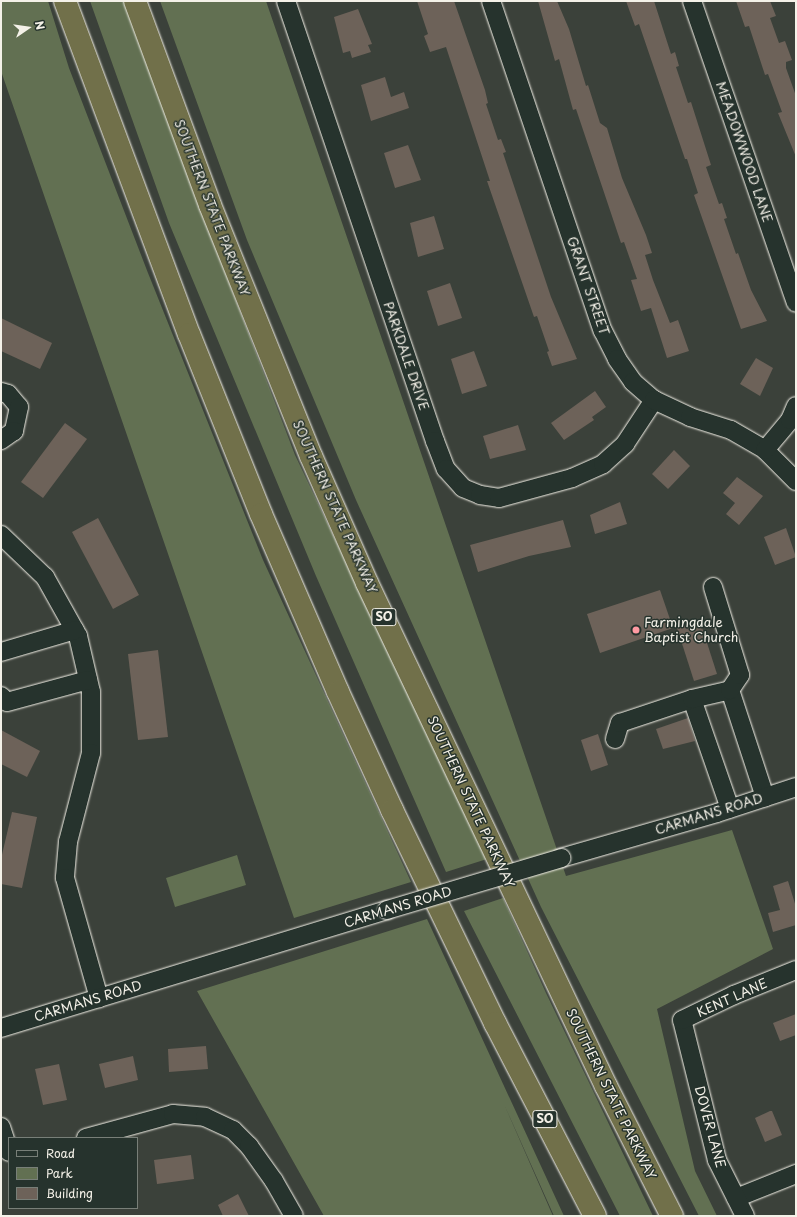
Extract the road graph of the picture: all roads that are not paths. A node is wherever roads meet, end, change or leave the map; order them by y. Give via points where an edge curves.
1 (64, 1) edge
2 (135, 1) edge
3 (286, 1) edge
4 (491, 1) edge
5 (692, 1) edge
6 (796, 303) edge
7 (1, 392) edge
8 (654, 400) junction
9 (796, 406) edge
10 (1, 440) edge
11 (765, 450) junction
12 (796, 481) edge
13 (1, 535) edge
14 (712, 587) dead end
15 (75, 630) junction
16 (1, 652) edge
17 (88, 680) junction
18 (730, 690) junction
19 (1, 696) edge
20 (692, 699) junction
21 (615, 739) dead end
22 (796, 787) edge
23 (765, 797) junction
24 (730, 809) junction
25 (796, 970) edge
26 (99, 998) junction
27 (1, 1028) edge
28 (686, 1034) joint
29 (1, 1127) edge
30 (90, 1137) edge
31 (8, 1149) edge
32 (796, 1174) edge
33 (736, 1198) junction
34 (294, 1216) edge
35 (595, 1216) edge
36 (672, 1216) edge
37 (744, 1216) edge

1 - 35 highway, SO via 188,334 261,514 338,692 495,1022
2 - 36 highway, SOUTHERN STATE PARKWAY / SO via 210,206 311,456 368,583 579,1030
3 - 8 street, PARKDALE DRIVE via 435,440 446,469 463,488 480,496 499,498 572,478 603,464 625,444
4 - 8 street, GRANT STREET via 603,331 617,359 633,382
5 - 6 street, MEADOWWOOD LANE
7 - 10 street via 8,394 18,407 14,431
8 - 11 street, GRANT STREET via 690,417 731,430
9 - 11 street via 790,420
11 - 12 street, GRANT STREET
13 - 15 street via 45,577
14 - 18 street via 740,675
15 - 16 street
15 - 17 street
17 - 19 street via 7,702
17 - 26 street via 91,752 68,842 65,878
18 - 20 street
18 - 23 street
20 - 21 street via 620,723
20 - 24 street
22 - 23 street, CARMANS ROAD
23 - 24 street, CARMANS ROAD
24 - 26 street, CARMANS ROAD, bridge
25 - 28 street, KENT LANE via 734,994 682,1020
26 - 27 street, CARMANS ROAD
28 - 33 street, DOVER LANE via 717,1160
29 - 31 street
30 - 34 street via 173,1114 205,1117 233,1130 249,1146 274,1181
32 - 33 street
33 - 37 street, DOVER LANE

